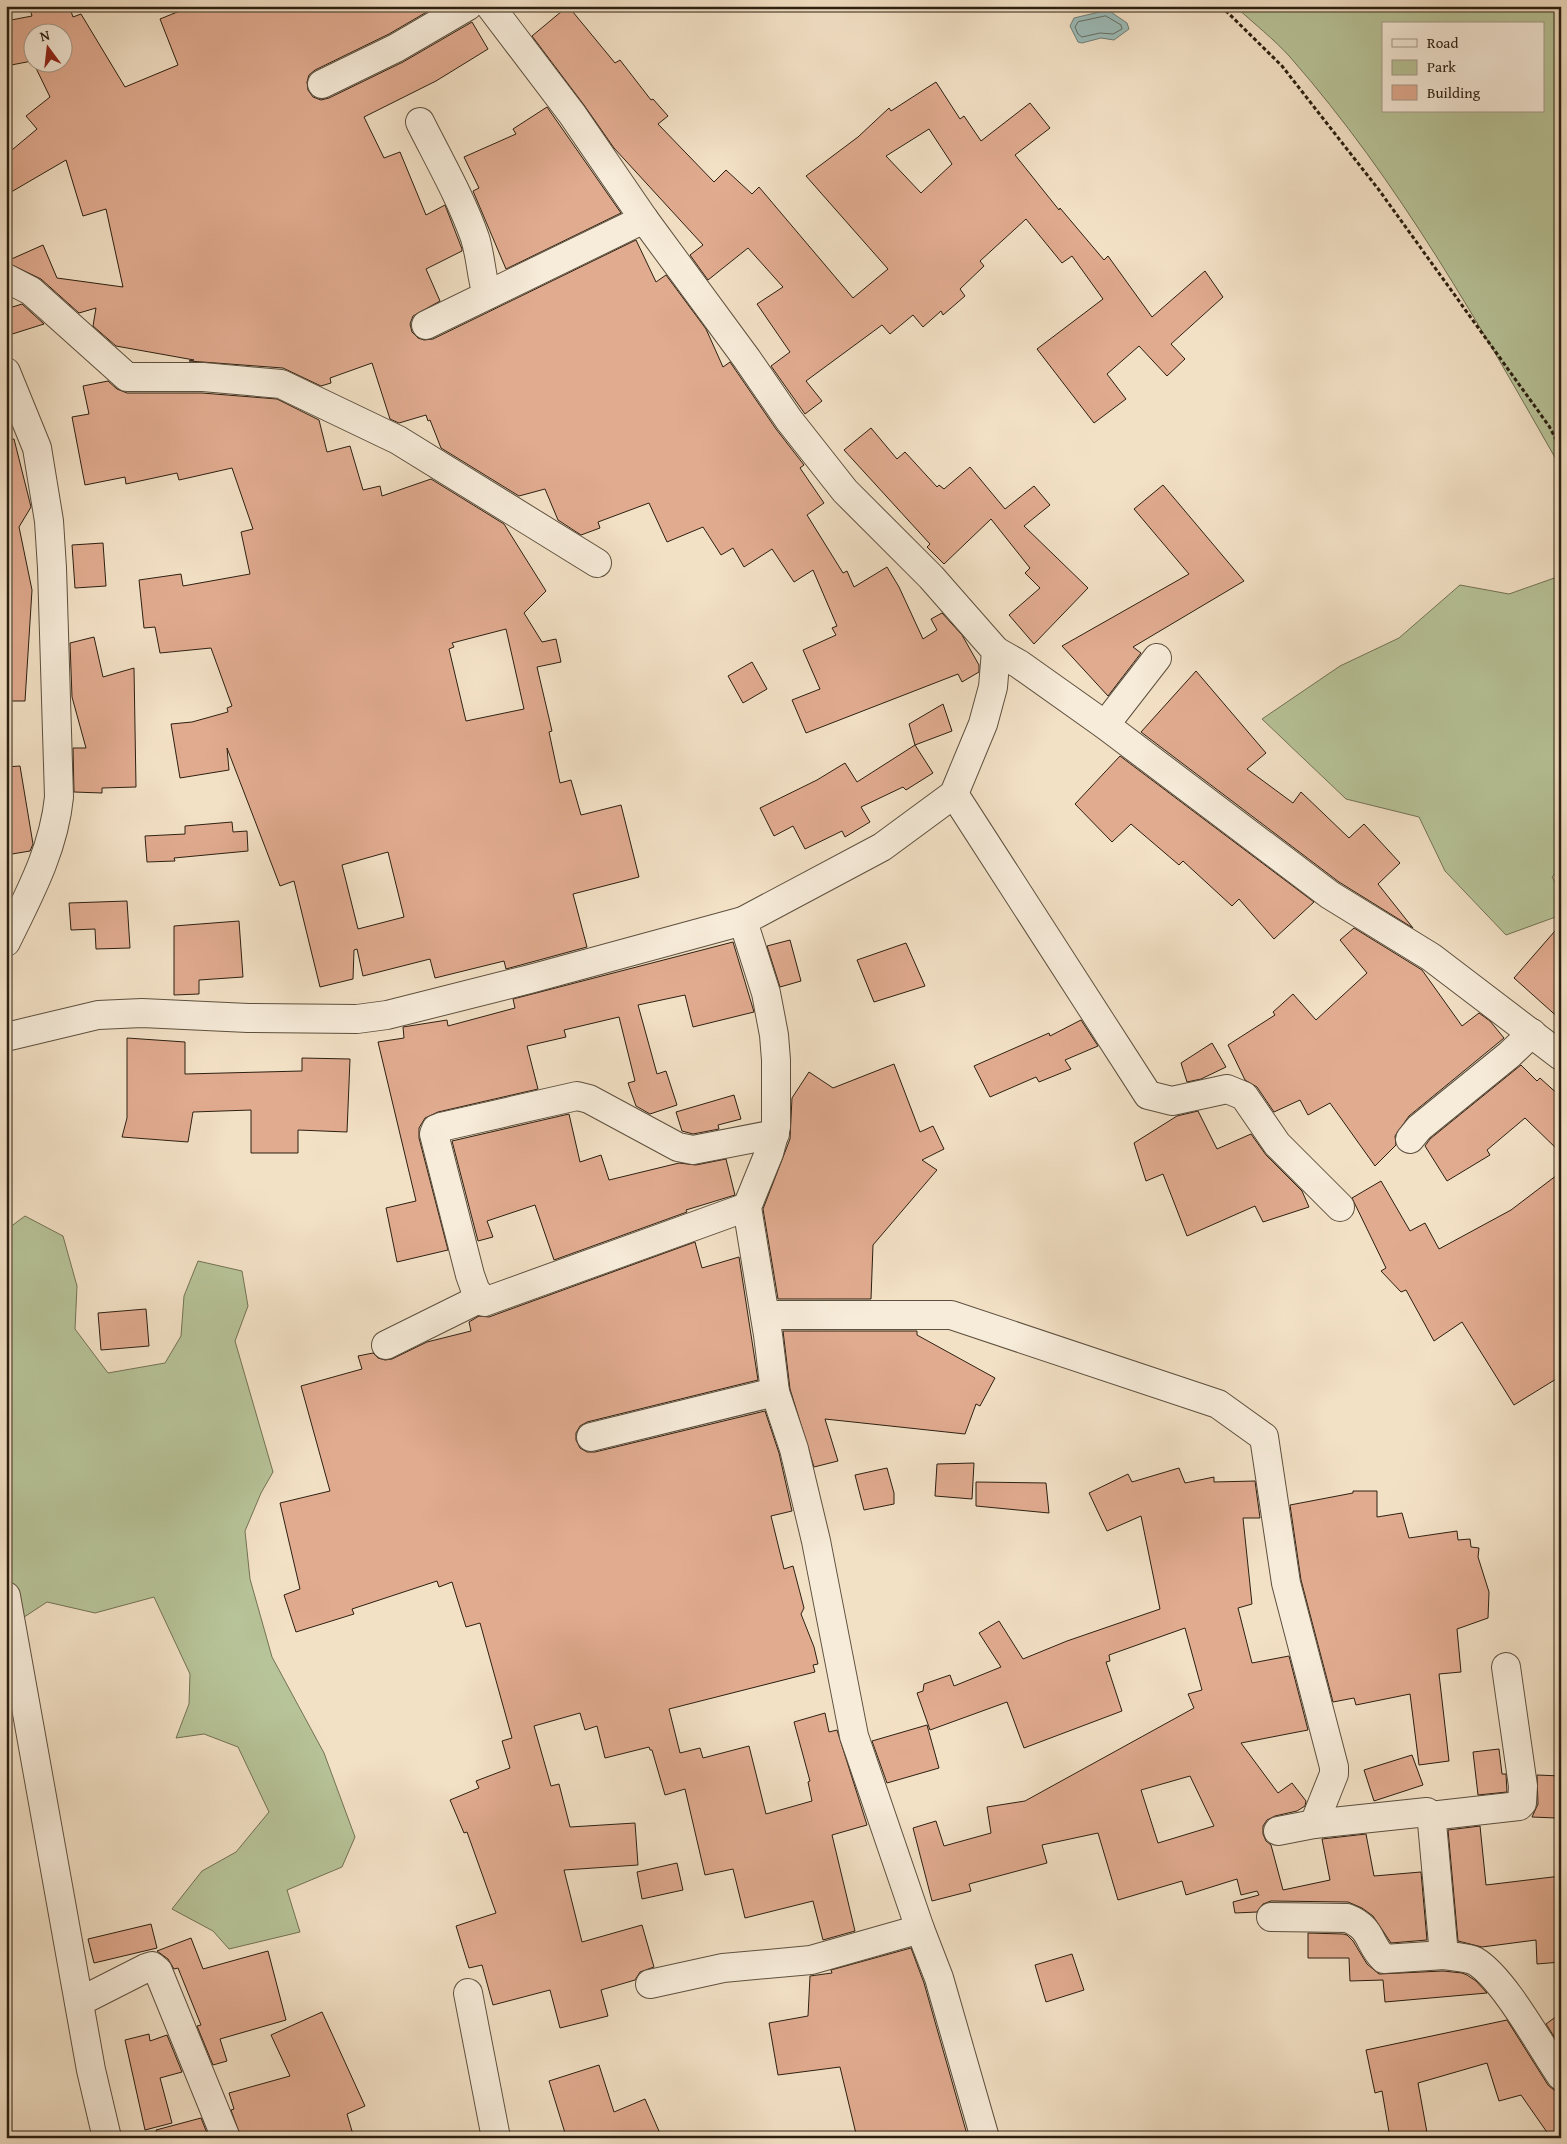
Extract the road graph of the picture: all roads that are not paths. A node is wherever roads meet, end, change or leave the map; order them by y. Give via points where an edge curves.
1 (468, 6) edge
2 (490, 6) edge
3 (322, 84) dead end
4 (420, 122) dead end
5 (644, 219) junction
6 (6, 278) edge
7 (487, 295) junction
8 (426, 325) dead end
9 (6, 372) edge
10 (14, 417) edge
11 (597, 563) dead end
12 (996, 651) junction
13 (1157, 658) dead end
14 (1106, 725) junction
15 (954, 794) junction
16 (743, 921) junction
17 (6, 942) edge
18 (1532, 1033) junction
19 (6, 1037) edge
20 (1561, 1056) edge
21 (775, 1134) junction
22 (1410, 1139) dead end
23 (747, 1207) junction
24 (1340, 1208) dead end
25 (481, 1298) junction
26 (765, 1315) junction
27 (386, 1345) dead end
28 (775, 1392) junction
29 (591, 1437) dead end
30 (6, 1596) edge
31 (1506, 1667) dead end
32 (1430, 1816) junction
33 (1314, 1824) junction
34 (1278, 1831) dead end
35 (1270, 1917) dead end
36 (920, 1929) junction
37 (1444, 1955) junction
38 (650, 1984) dead end
39 (468, 1992) dead end
40 (79, 2002) junction
41 (1561, 2076) edge
42 (107, 2138) edge
43 (226, 2138) edge
44 (496, 2138) edge
45 (985, 2138) edge

1 - 3 street via 396,48
2 - 5 street via 572,114
4 - 7 street via 467,215
5 - 7 street
5 - 12 street via 789,420 845,491 931,577
6 - 11 street via 31,291 126,377 202,377 281,384 398,440
7 - 8 street
9 - 10 street
10 - 17 street via 37,448 52,551 59,797 45,856
12 - 14 street
12 - 15 street via 983,724
13 - 14 street
14 - 18 street via 1330,895 1431,957
15 - 16 street via 882,847
15 - 24 street via 1148,1096 1172,1101 1227,1089 1244,1096 1277,1144
16 - 19 street via 387,1015 358,1019 98,1015
16 - 21 street via 766,993 774,1035
18 - 20 street
18 - 22 street
21 - 23 street
21 - 25 street via 686,1149 589,1099 577,1096 436,1129 437,1152 470,1275
23 - 25 street via 485,1302
23 - 26 street
25 - 27 street
26 - 28 street
26 - 33 street via 951,1315 1218,1404 1264,1437 1286,1583 1334,1770
28 - 29 street
28 - 36 street via 794,1449 816,1541 854,1736
30 - 40 street
31 - 32 street via 1522,1803 1519,1806
32 - 33 street via 1427,1812
32 - 37 street
33 - 34 street
35 - 37 street via 1347,1918 1358,1922 1369,1933 1384,1959
36 - 38 street via 811,1960 723,1968
36 - 45 street via 939,1978
37 - 41 street via 1472,1960 1485,1968 1502,1987
39 - 44 street
40 - 42 street
40 - 43 street via 146,1968 152,1966 158,1971

